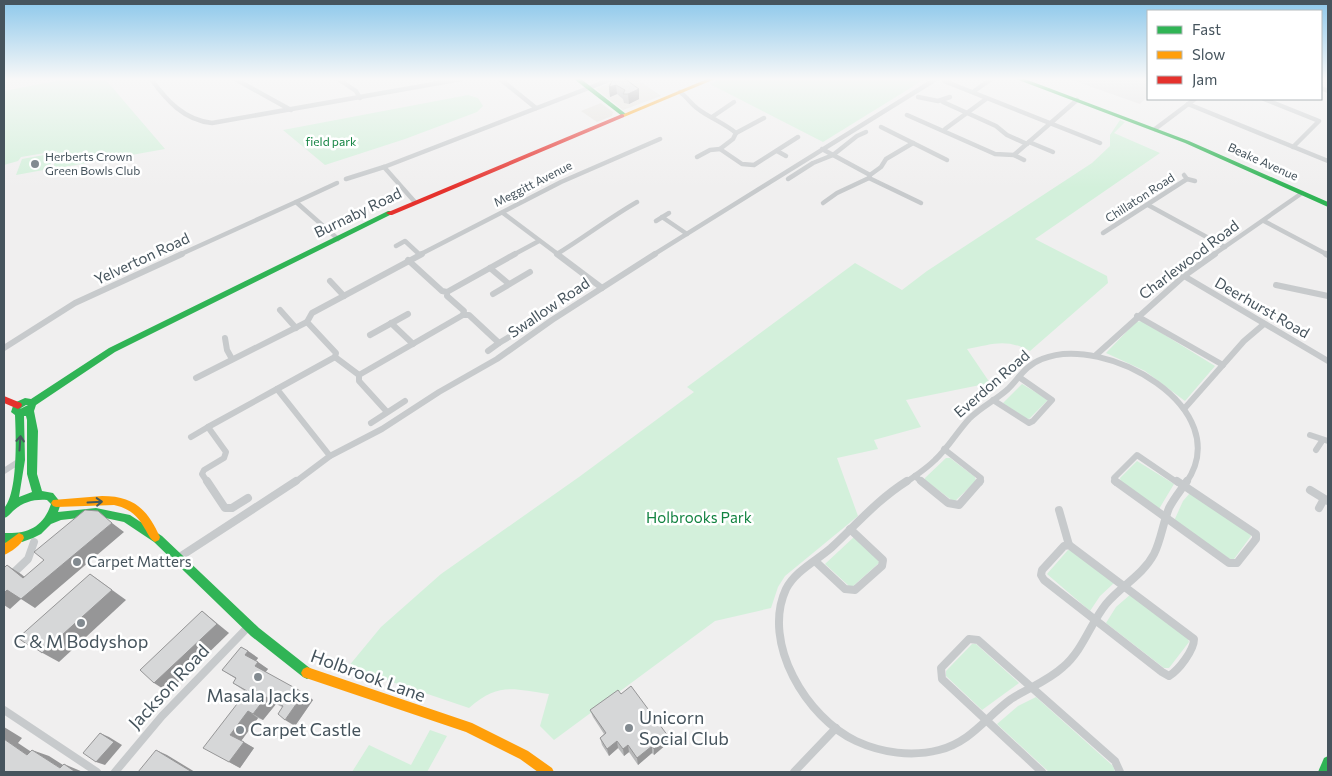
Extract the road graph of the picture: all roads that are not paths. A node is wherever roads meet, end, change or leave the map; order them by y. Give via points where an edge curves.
1 (189, 115) edge
2 (262, 115) edge
3 (517, 115) edge
4 (624, 115) edge
5 (709, 115) edge
6 (715, 115) edge
7 (877, 115) edge
8 (908, 115) dead end
9 (963, 115) edge
10 (971, 115) edge
11 (1028, 115) edge
12 (1061, 115) edge
13 (1118, 115) edge
14 (1173, 115) edge
15 (1215, 115) edge
16 (1305, 115) edge
17 (712, 117) junction
18 (764, 118) dead end
19 (757, 122) junction
20 (1051, 124) junction
21 (763, 125) dead end
22 (881, 127) dead end
23 (1155, 129) junction
24 (945, 130) junction
25 (866, 132) dead end
26 (736, 133) junction
27 (798, 137) dead end
28 (660, 139) dead end
29 (914, 143) junction
30 (1028, 143) junction
31 (1099, 144) dead end
32 (1293, 147) junction
33 (720, 148) junction
34 (822, 149) junction
35 (777, 151) junction
36 (1053, 152) dead end
37 (1014, 154) junction
38 (833, 155) junction
39 (786, 156) dead end
40 (697, 157) dead end
41 (947, 160) dead end
42 (1024, 160) dead end
43 (1328, 161) edge
44 (384, 167) junction
45 (869, 176) junction
46 (788, 179) dead end
47 (346, 180) dead end
48 (1195, 181) dead end
49 (337, 183) dead end
50 (1302, 193) junction
51 (414, 201) junction
52 (296, 202) junction
53 (637, 202) dead end
54 (823, 203) dead end
55 (921, 203) dead end
56 (1148, 205) junction
57 (1328, 205) edge
58 (503, 213) junction
59 (669, 213) dead end
60 (662, 217) junction
61 (656, 221) dead end
62 (1264, 221) junction
63 (1103, 233) dead end
64 (687, 234) junction
65 (338, 239) junction
66 (540, 241) junction
67 (396, 246) dead end
68 (1225, 247) junction
69 (419, 254) junction
70 (557, 254) junction
71 (1328, 255) edge
72 (408, 260) junction
73 (490, 268) junction
74 (530, 272) dead end
75 (1184, 276) junction
76 (330, 281) dead end
77 (509, 284) junction
78 (1276, 285) dead end
79 (602, 288) junction
80 (447, 292) junction
81 (493, 294) dead end
82 (344, 296) junction
83 (1328, 296) edge
84 (280, 310) dead end
85 (408, 314) dead end
86 (463, 315) junction
87 (1137, 316) junction
88 (307, 322) junction
89 (391, 323) junction
90 (1264, 324) junction
91 (529, 325) dead end
92 (296, 328) junction
93 (370, 335) dead end
94 (225, 338) dead end
95 (499, 343) junction
96 (413, 344) junction
97 (4, 348) edge
98 (488, 351) dead end
99 (1096, 355) junction
100 (335, 357) junction
101 (232, 358) junction
102 (1328, 361) edge
103 (1223, 365) junction
104 (359, 375) junction
105 (1019, 377) junction
106 (196, 378) dead end
107 (277, 389) junction
108 (4, 399) edge
109 (993, 400) junction
110 (405, 401) dead end
111 (31, 407) junction
112 (19, 409) junction
113 (1184, 409) junction
114 (387, 412) junction
115 (371, 423) dead end
116 (208, 427) junction
117 (1310, 435) dead end
118 (191, 437) dead end
119 (1325, 441) edge
120 (944, 449) junction
121 (1316, 450) dead end
122 (330, 456) junction
123 (18, 462) junction
124 (4, 471) edge
125 (915, 476) junction
126 (1184, 485) junction
127 (1310, 490) dead end
128 (38, 494) junction
129 (248, 498) dead end
130 (1326, 500) edge
131 (56, 503) junction
132 (11, 506) junction
133 (1319, 508) dead end
134 (1059, 510) dead end
135 (4, 514) edge
136 (1166, 519) junction
137 (48, 521) junction
138 (850, 529) junction
139 (155, 537) junction
140 (4, 538) edge
141 (26, 539) junction
142 (1069, 545) junction
143 (4, 550) edge
144 (178, 558) junction
145 (816, 560) junction
146 (4, 582) edge
147 (1125, 586) junction
148 (1096, 620) junction
149 (249, 626) junction
150 (1032, 689) junction
151 (4, 710) edge
152 (986, 720) junction
153 (836, 728) junction
154 (1328, 762) edge
155 (97, 772) edge
156 (115, 772) edge
157 (548, 772) edge
158 (794, 772) edge
159 (1042, 772) edge
160 (1120, 772) edge
161 (1324, 772) edge

1 - 2 street via 198,122 223,122
3 - 44 street
4 - 51 street, Burnaby Road
5 - 17 street
6 - 17 street
7 - 34 street, Swallow Road
8 - 24 street
9 - 24 street
10 - 30 street
11 - 20 street
12 - 20 street
13 - 23 street, Beake Avenue
14 - 23 street
15 - 32 street
16 - 32 street via 1319,121
17 - 26 street
18 - 19 street
19 - 21 street
19 - 26 street
20 - 30 street
20 - 31 street
22 - 29 street
23 - 50 street, Beake Avenue
24 - 37 street via 995,154
25 - 38 street
26 - 33 street
27 - 35 street
28 - 58 street, Meggitt Avenue via 561,182
29 - 41 street
29 - 45 street via 886,159
30 - 36 street
30 - 37 street
32 - 43 street
33 - 35 street via 748,166
33 - 40 street
34 - 38 street
34 - 64 street, Swallow Road
35 - 39 street
37 - 42 street
38 - 45 street
38 - 46 street
44 - 47 street
44 - 51 street
45 - 54 street
45 - 55 street
48 - 56 street, Chillaton Road via 1185,177
49 - 52 street, Yelverton Road
50 - 57 street, Beake Avenue
50 - 62 street, Charlewood Road
51 - 65 street, Burnaby Road
52 - 65 street
52 - 97 street, Yelverton Road via 76,303
53 - 70 street
56 - 63 street, Chillaton Road
56 - 68 street
58 - 66 street
58 - 69 street, Meggitt Avenue
59 - 60 street
60 - 61 street
60 - 64 street
62 - 68 street, Charlewood Road
62 - 71 street
64 - 79 street, Swallow Road
65 - 111 street, Burnaby Road via 112,350
66 - 70 street
66 - 73 street
67 - 69 street via 404,241
68 - 75 street, Charlewood Road
69 - 72 street, Meggitt Avenue
70 - 79 street
72 - 80 street via 442,292
72 - 82 street, Meggitt Avenue
73 - 77 street
73 - 80 street
74 - 77 street
75 - 87 street, Charlewood Road
75 - 90 street, Deerhurst Road
76 - 82 street
77 - 81 street
78 - 83 street
79 - 122 street, Swallow Road via 497,359 375,433
80 - 86 street via 447,296 464,311
82 - 88 street, Meggitt Avenue via 312,313
84 - 92 street
85 - 89 street
86 - 95 street via 469,315
86 - 96 street
87 - 99 street, Charlewood Road
87 - 103 street
88 - 92 street, Meggitt Avenue
88 - 100 street via 336,353
89 - 93 street
89 - 96 street
90 - 102 street, Deerhurst Road
90 - 103 street
91 - 95 street
92 - 101 street, Meggitt Avenue via 251,352
94 - 101 street
95 - 98 street
96 - 104 street
99 - 105 street, Everdon Road via 1078,353 1044,358 1029,366
99 - 113 street, Everdon Road via 1124,365 1156,384
100 - 104 street
100 - 107 street
101 - 106 street, Meggitt Avenue
103 - 113 street
104 - 114 street via 359,382
105 - 109 street, Everdon Road
105 - 109 street via 1052,400 1033,421 1022,420
107 - 116 street
107 - 122 street
108 - 112 street
109 - 120 street, Everdon Road via 971,417
110 - 114 street
111 - 112 street, Burnaby Road
111 - 128 street via 32,484
123 -> 112 street
113 - 126 street, Everdon Road via 1196,432 1199,455 1194,471
114 - 115 street
116 - 118 street
116 - 129 street via 226,452 224,458 202,474 225,508 232,508
117 - 119 street
119 - 121 street
120 - 125 street, Everdon Road via 936,460
120 - 125 street via 981,478 958,504 948,503
122 - 144 street, Swallow Road via 283,491
123 - 124 street
123 - 132 street
125 - 138 street, Everdon Road via 886,496
126 - 136 street, Everdon Road via 1172,502
126 - 136 street via 1137,455 1114,478 1116,484
126 - 136 street via 1252,530 1256,539 1234,564 1228,563
127 - 130 street
128 - 131 street via 50,496
128 - 132 street
130 - 133 street
131 - 137 street
131 -> 139 street, Holbrook Lane via 116,501 134,504 149,521
132 - 135 street
134 - 142 street
136 - 147 street, Everdon Road via 1150,561
137 - 139 street, Holbrook Lane via 60,516 96,512 126,518
137 - 141 street
138 - 145 street, Everdon Road
138 - 145 street via 883,560 882,566 856,590 845,588
139 - 144 street, Holbrook Lane
140 - 141 street
141 - 143 street
141 - 146 street via 33,551
142 - 147 street
142 - 148 street via 1064,546 1041,575
144 - 149 street, Holbrook Lane
145 - 153 street, Everdon Road via 786,588 779,630 786,665 796,683
147 - 148 street, Everdon Road via 1113,596
147 - 148 street via 1194,639 1194,645 1174,673 1169,676 1162,672
148 - 150 street, Everdon Road via 1067,665
149 - 156 street, Jackson Road via 162,716
149 - 157 street, Holbrook Lane via 309,674 503,743
150 - 152 street, Everdon Road
150 - 152 street via 978,640 969,639 940,673 942,679
150 - 160 street via 1115,761
151 - 155 street
152 - 153 street, Everdon Road via 962,741 944,748 909,754 873,749
152 - 159 street
153 - 158 street
154 - 161 street

